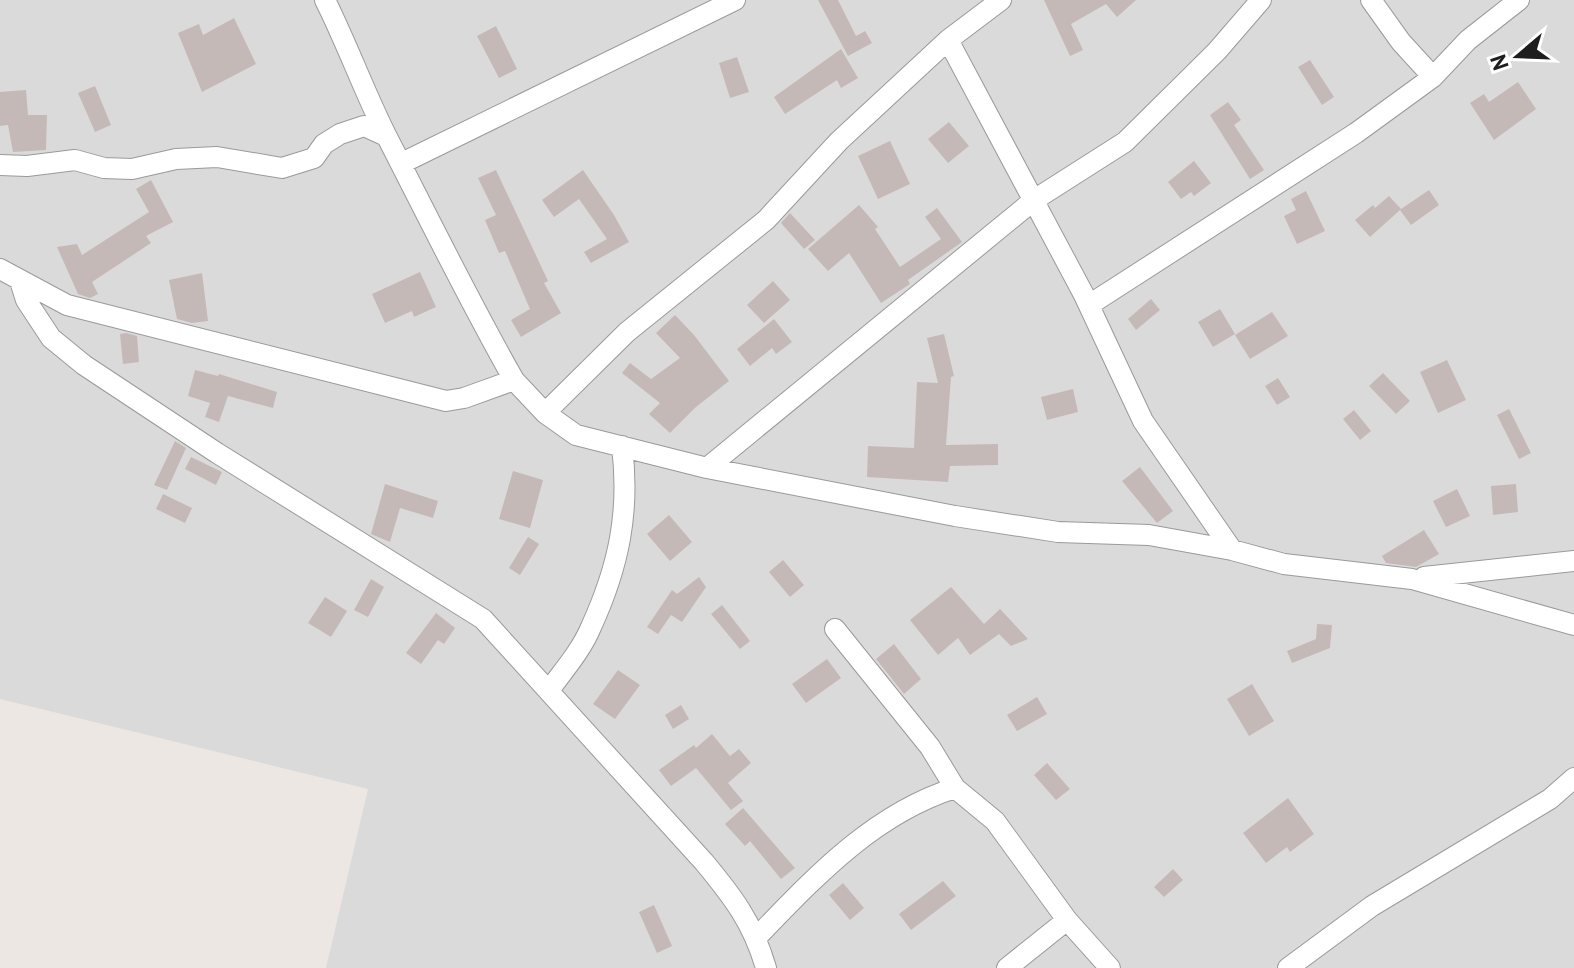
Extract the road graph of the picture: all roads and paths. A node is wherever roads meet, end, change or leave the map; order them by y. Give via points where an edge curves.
1 (325, 0) edge
2 (735, 0) edge
3 (1001, 0) edge
4 (1261, 0) edge
5 (1371, 0) edge
6 (1519, 0) edge
7 (980, 7) edge
8 (696, 9) edge
9 (948, 40) junction
10 (1433, 77) junction
11 (386, 136) junction
12 (402, 163) junction
13 (0, 165) edge
14 (1034, 200) junction
15 (0, 269) edge
16 (20, 281) junction
17 (1089, 305) junction
18 (514, 380) junction
19 (545, 413) junction
20 (622, 446) junction
21 (707, 468) junction
22 (1232, 550) junction
23 (1574, 561) edge
24 (1412, 579) junction
25 (1574, 625) edge
26 (835, 629) dead end
27 (550, 689) junction
28 (1574, 778) edge
29 (955, 788) junction
30 (1067, 920) junction
31 (757, 937) junction
32 (766, 968) edge
33 (1007, 968) edge
34 (1110, 968) edge
35 (1288, 968) edge

1 - 11 street
2 - 8 street
3 - 7 street
4 - 14 street via 1125,142
5 - 10 street
6 - 10 street via 1468,40
7 - 9 street
8 - 12 street
9 - 14 street
9 - 19 street via 839,141 766,220 627,332
10 - 17 street via 1356,133
11 - 12 street
11 - 13 street via 364,126 324,144 314,158 282,168 217,157 132,169 75,160
12 - 18 street
14 - 17 street
14 - 21 street
15 - 16 street
16 - 18 street via 67,305 446,401
16 - 27 street via 51,338 84,365 483,619
17 - 22 street via 1143,421
18 - 19 street
19 - 20 street via 576,435
20 - 21 street
20 - 27 street via 627,486 621,542 591,629
21 - 22 street via 1058,532 1149,535
22 - 24 street via 1284,564
23 - 24 street
24 - 25 street
26 - 29 street via 930,747
27 - 31 street via 730,893
28 - 35 street via 1550,799 1372,906
29 - 30 street via 995,821
29 - 31 street via 875,828 826,866
30 - 33 street
30 - 34 street
31 - 32 street

